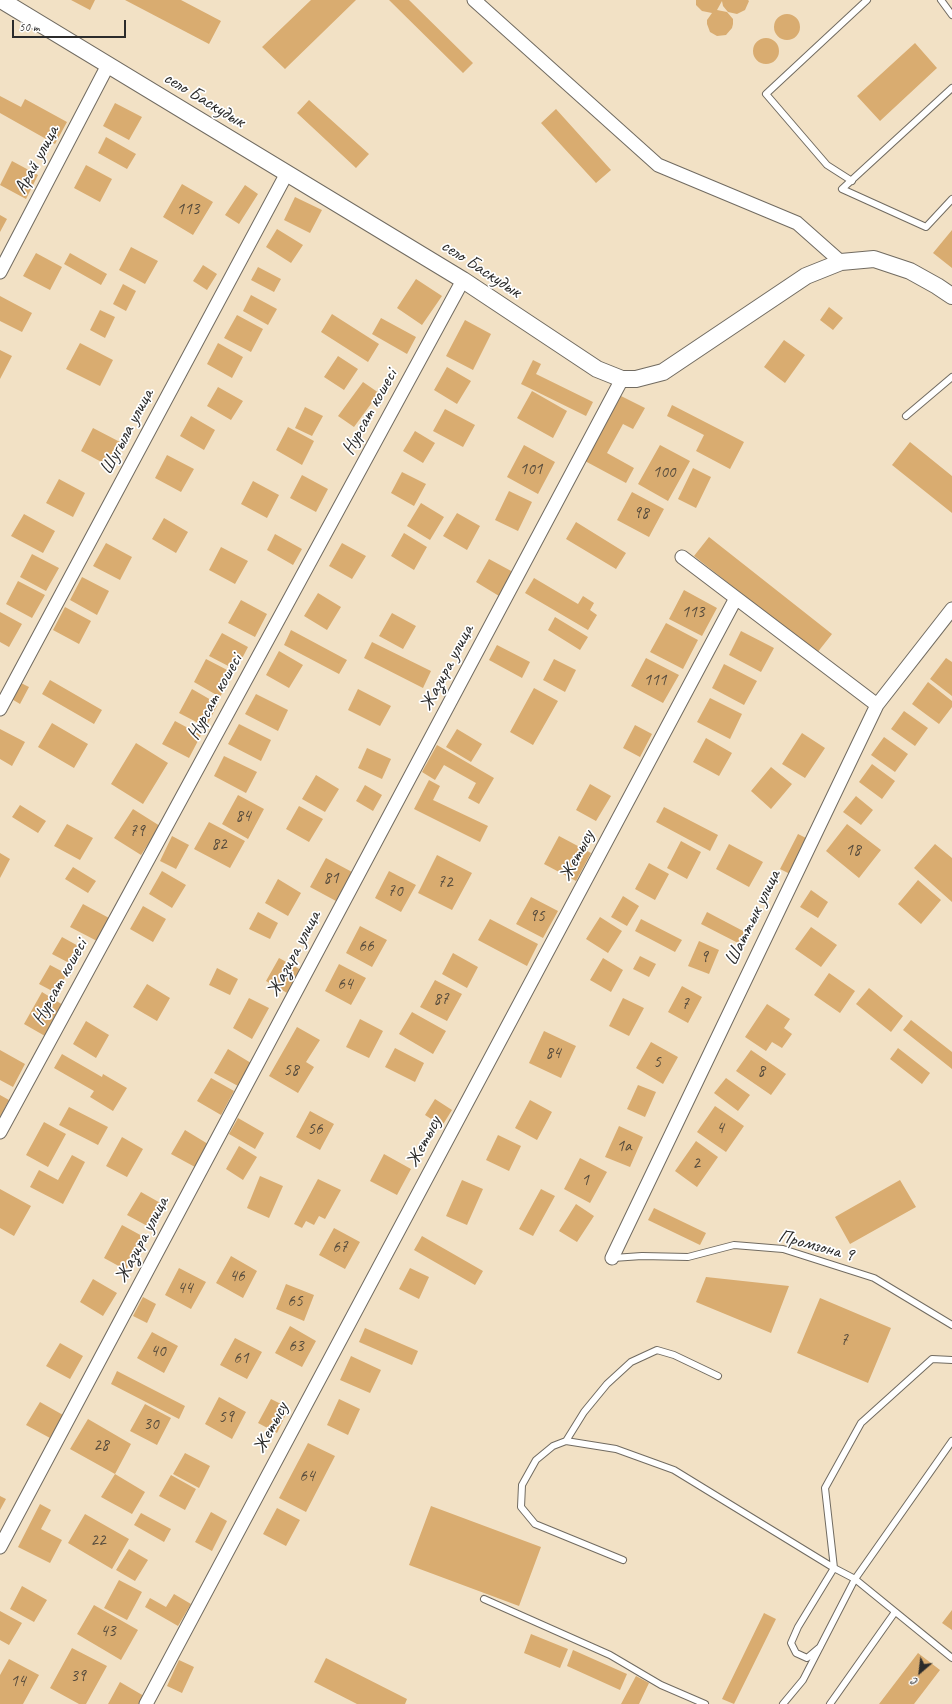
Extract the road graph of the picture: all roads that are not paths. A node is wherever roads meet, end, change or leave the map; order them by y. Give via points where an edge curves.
1 (1, 0) edge
2 (474, 0) edge
3 (867, 0) edge
4 (941, 0) edge
5 (952, 15) edge
6 (108, 65) junction
7 (952, 88) edge
8 (287, 173) junction
9 (852, 181) junction
10 (952, 199) edge
11 (841, 262) junction
12 (0, 272) edge
13 (463, 280) junction
14 (952, 296) edge
15 (952, 377) edge
16 (622, 379) junction
17 (906, 416) dead end
18 (682, 558) dead end
19 (736, 598) junction
20 (952, 609) edge
21 (877, 705) junction
22 (0, 709) edge
23 (0, 1132) edge
24 (612, 1258) joint
25 (952, 1325) edge
26 (952, 1360) edge
27 (718, 1376) dead end
28 (566, 1441) junction
29 (952, 1441) edge
30 (0, 1546) edge
31 (623, 1560) dead end
32 (834, 1568) junction
33 (855, 1579) junction
34 (484, 1599) dead end
35 (895, 1612) junction
36 (820, 1647) junction
37 (952, 1658) edge
38 (146, 1704) edge
39 (705, 1704) edge
40 (783, 1704) edge
41 (830, 1704) edge

1 - 6 street, село Баскудык
2 - 11 street via 658,165 797,223
3 - 9 lane via 766,94 827,165
4 - 5 lane
6 - 8 street, село Баскудык
6 - 12 street, Арай улица
7 - 9 lane
8 - 13 street, село Баскудык
8 - 22 street, Шугыла улица
9 - 10 lane via 842,189 926,227
11 - 14 street, село Баскудык via 874,260 910,271
11 - 16 street, село Баскудык via 806,276 662,372 636,379
13 - 16 street, село Баскудык via 597,369
13 - 23 street, Нурсат кошесi
15 - 17 lane
16 - 30 street, Жазира улица
18 - 19 street
19 - 21 street
19 - 38 street, Жетысу
20 - 21 street, Шаттык улица
21 - 24 street, Шаттык улица
24 - 25 lane, Промзона 9 via 688,1257 734,1245 784,1249 874,1278
26 - 32 lane via 932,1360 861,1422 825,1488
27 - 28 lane via 674,1354 657,1350 631,1362 606,1384
28 - 31 lane via 553,1446 536,1460 522,1485 522,1507 534,1524
28 - 32 lane via 616,1449 674,1470
29 - 33 lane
32 - 33 lane
32 - 36 lane via 791,1643 796,1653 807,1658
33 - 35 lane
33 - 36 lane
34 - 39 lane via 610,1655 661,1685
35 - 37 lane
35 - 41 lane
36 - 40 lane via 803,1680

